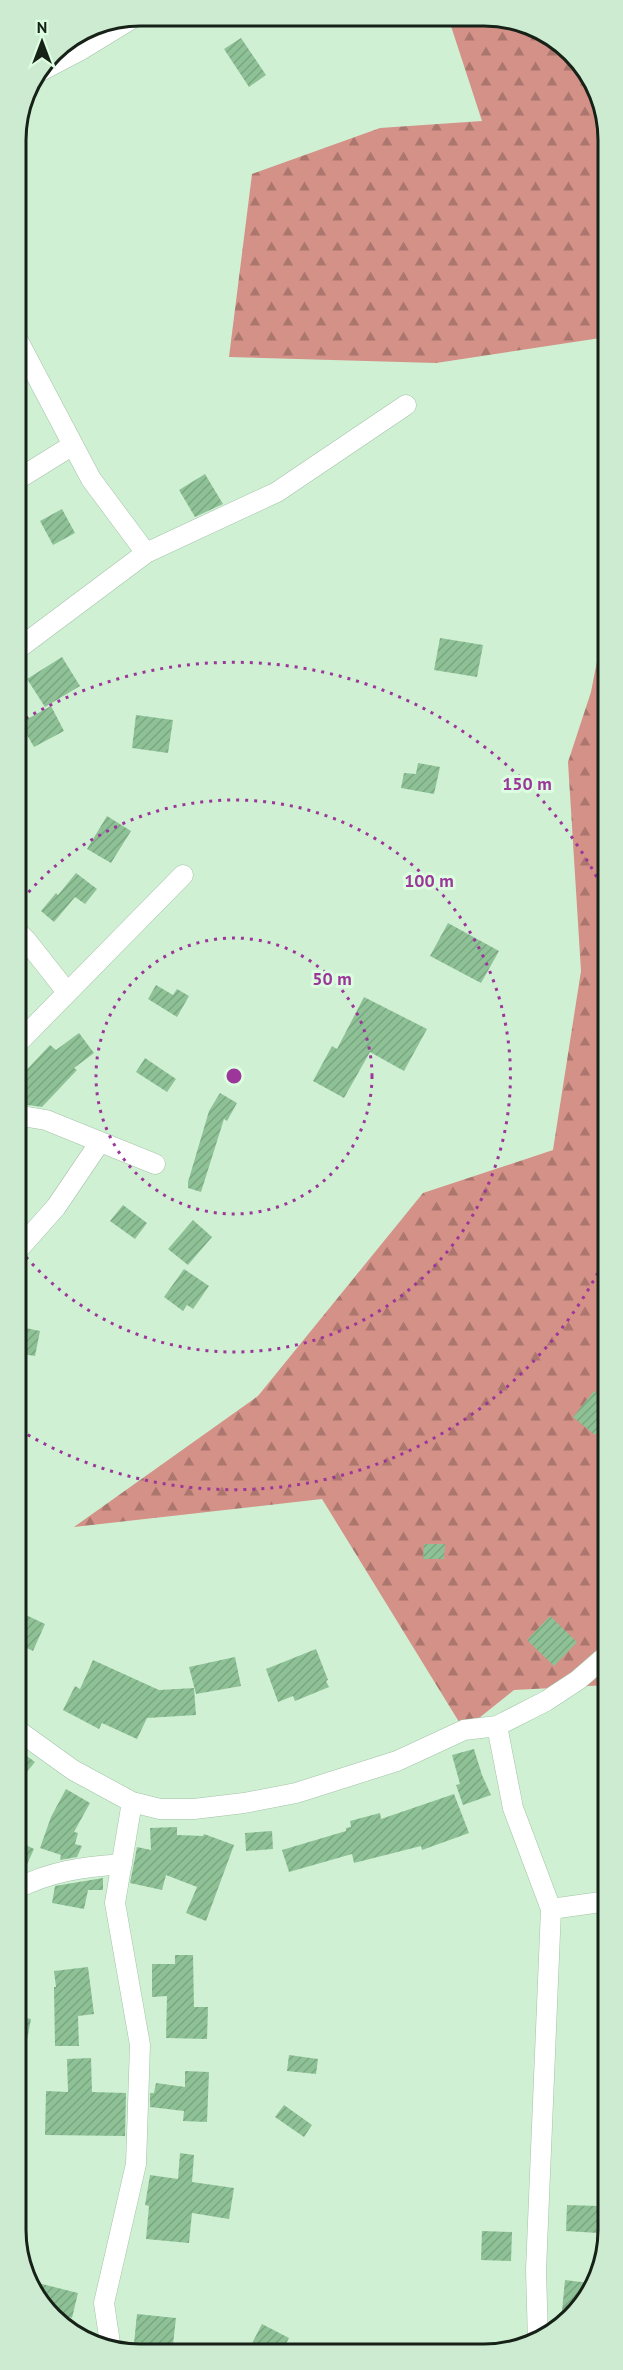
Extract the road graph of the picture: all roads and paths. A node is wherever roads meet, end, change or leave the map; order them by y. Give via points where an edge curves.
1 (102, 32) edge
2 (58, 60) edge
3 (26, 356) edge
4 (406, 405) dead end
5 (73, 445) junction
6 (26, 474) edge
7 (146, 553) junction
8 (26, 643) edge
9 (183, 875) dead end
10 (26, 940) edge
11 (67, 992) junction
12 (26, 1035) edge
13 (26, 1117) edge
14 (100, 1142) junction
15 (154, 1164) dead end
16 (26, 1241) edge
17 (597, 1663) edge
18 (497, 1726) junction
19 (26, 1736) edge
20 (132, 1803) junction
21 (122, 1864) junction
22 (26, 1884) edge
23 (597, 1903) edge
24 (551, 1909) junction
25 (538, 2331) edge
26 (109, 2340) edge

1 - 2 street
3 - 5 street
4 - 7 street via 277,492
5 - 6 street
5 - 7 street via 91,479
7 - 8 street
9 - 11 street
10 - 11 street
11 - 12 street
13 - 14 street via 46,1120
14 - 15 street
14 - 16 street via 56,1207
17 - 18 street via 546,1701
18 - 20 street via 464,1730 397,1761 297,1793 194,1809 160,1809
18 - 24 street via 513,1808
19 - 20 street via 73,1770
20 - 21 street
21 - 22 street via 83,1867
21 - 26 street via 115,1903 140,2045 136,2164 104,2303
23 - 24 street
24 - 25 street via 536,2270

